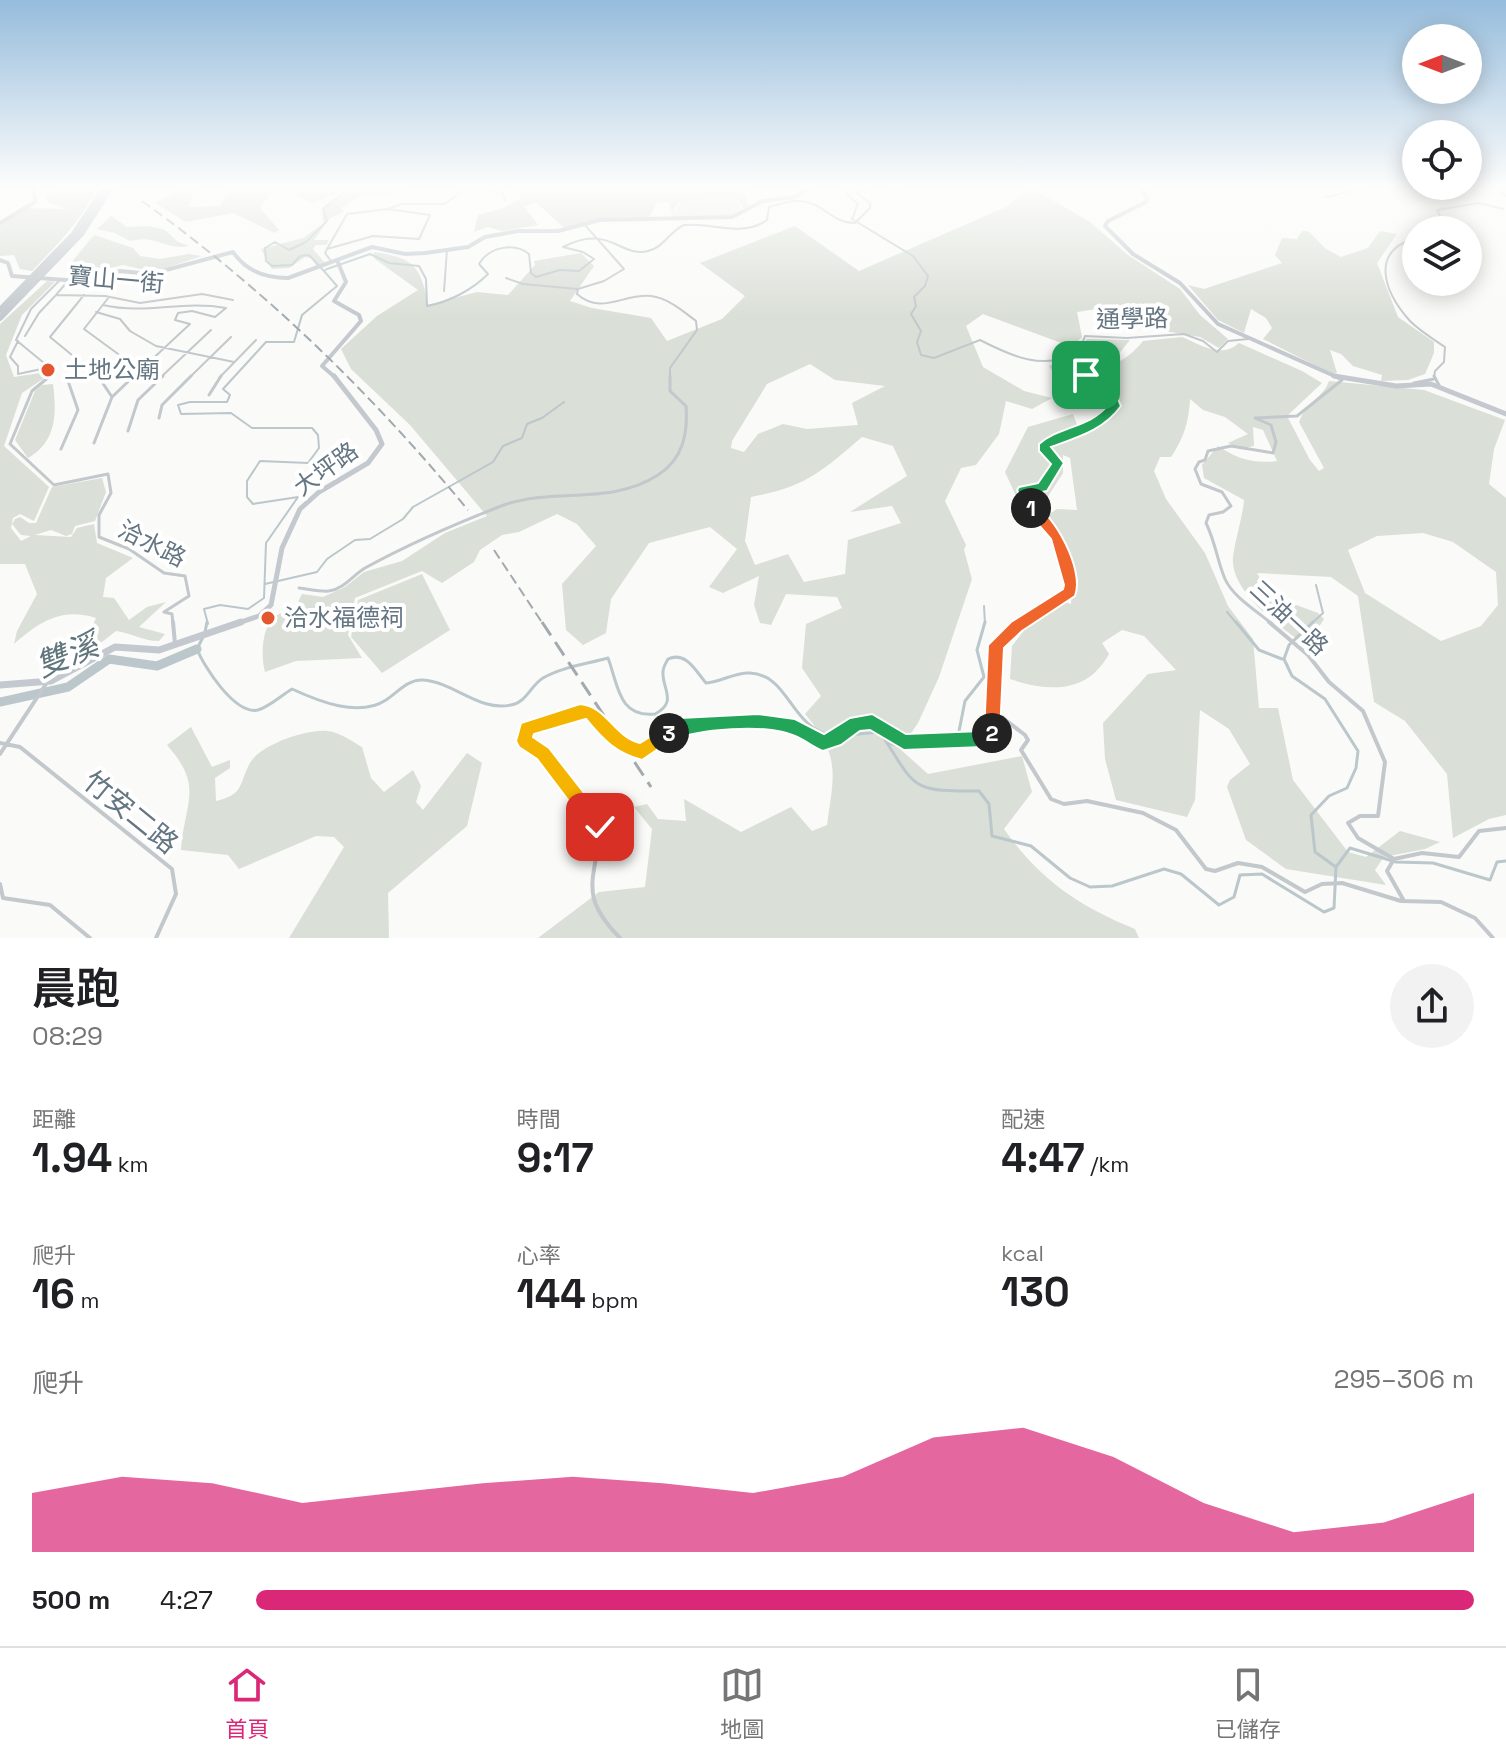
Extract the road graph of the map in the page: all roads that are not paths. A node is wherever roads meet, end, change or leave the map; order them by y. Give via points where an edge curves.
1 (77, 230) edge
2 (84, 230) edge
3 (339, 230) edge
4 (423, 230) edge
5 (560, 230) edge
6 (588, 230) edge
7 (869, 230) edge
8 (1109, 230) edge
9 (1402, 241) edge
10 (327, 249) junction
11 (447, 250) junction
12 (0, 260) edge
13 (337, 263) junction
14 (60, 278) junction
15 (506, 278) dead end
16 (69, 280) junction
17 (578, 289) junction
18 (444, 291) dead end
19 (56, 295) junction
20 (84, 295) junction
21 (110, 296) junction
22 (233, 300) dead end
23 (103, 305) junction
24 (0, 310) edge
25 (96, 312) junction
26 (0, 318) edge
27 (211, 330) dead end
28 (25, 336) dead end
29 (231, 337) dead end
30 (1248, 339) junction
31 (256, 340) dead end
32 (18, 341) junction
33 (166, 348) junction
34 (188, 353) junction
35 (212, 357) junction
36 (1064, 360) junction
37 (234, 362) junction
38 (51, 367) junction
39 (86, 367) junction
40 (145, 367) junction
41 (1434, 379) junction
42 (1342, 380) junction
43 (1403, 385) junction
44 (1440, 387) junction
45 (209, 395) dead end
46 (112, 397) junction
47 (1506, 414) edge
48 (159, 418) dead end
49 (128, 431) dead end
50 (94, 443) dead end
51 (61, 449) dead end
52 (299, 588) dead end
53 (175, 644) junction
54 (47, 681) junction
55 (0, 685) edge
56 (995, 712) junction
57 (0, 743) edge
58 (7, 744) junction
59 (0, 754) edge
60 (1506, 828) edge
61 (1394, 859) junction
62 (0, 884) edge
63 (2, 899) edge
64 (1404, 901) junction
65 (90, 938) edge
66 (156, 938) edge
67 (620, 938) edge
68 (1493, 938) edge

1 - 24 highway
2 - 26 highway
3 - 10 street
4 - 10 street via 419,239 373,236
5 - 11 street via 501,234
6 - 17 street via 624,269
7 - 36 street via 910,252 928,276 914,297 911,314 921,331 921,355 934,358 980,340 1029,362
8 - 30 street via 1133,254 1180,283 1213,320
9 - 41 street via 1383,264 1383,276 1410,321 1445,347
10 - 13 street via 325,255
11 - 13 street via 407,254 374,246
11 - 18 street
12 - 14 street via 8,263 12,276
13 - 16 street via 277,278 244,268 233,252 159,273 120,271
13 - 53 street, 大坪路 via 346,282 334,301 361,321 323,369 341,383 382,444 373,459 301,508 281,552 274,600 265,612
14 - 16 street
14 - 32 street via 31,309
15 - 17 street
16 - 19 street, 寶山一街
17 - 52 street via 583,301 601,306 638,296 661,299 696,321 697,330 669,372 670,391 686,406 682,454 667,469 623,492 515,501 457,522 422,544 361,570 340,587
19 - 20 street, 寶山一街
19 - 28 street
20 - 21 street, 寶山一街
20 - 39 street via 50,337
21 - 22 street, 寶山一街 via 140,303 202,294
21 - 23 street
23 - 25 street
23 - 33 street via 130,311 197,303 226,308 215,317 178,313 175,320 190,324
25 - 33 street via 120,319
25 - 40 street via 84,329 129,362
27 - 34 street
29 - 35 street
30 - 36 street, 通學路 via 1228,341 1217,352 1184,334 1085,336 1079,352
30 - 42 street
31 - 37 street
32 - 38 street
32 - 38 street via 10,357 18,374
33 - 34 street
33 - 40 street
34 - 35 street
34 - 49 street via 138,400
35 - 37 street
35 - 48 street via 162,405
36 - 56 street via 1106,386 1115,406 1087,428 1046,444 1058,463 1056,470 1042,487 1024,490 1032,509 1057,537 1071,585 1070,592 996,645
37 - 45 street
38 - 53 street, 洽水路 via 55,372 32,391 10,444 54,485 108,474 111,493 99,515 99,537 129,549 164,573 185,576 189,596 164,612 172,614
39 - 46 street
39 - 51 street via 67,378 78,410
40 - 46 street
41 - 43 street
41 - 44 street
42 - 43 street
42 - 61 street, 三油一路 via 1297,416 1255,418 1271,425 1273,453 1228,446 1208,451 1195,469 1201,484 1222,492 1231,506 1209,515 1206,523 1225,580 1363,711 1385,762 1381,801 1378,816 1360,816 1348,823 1358,838
43 - 44 street
44 - 47 street
46 - 50 street
53 - 54 street via 154,650 115,647
54 - 55 street
54 - 58 street
56 - 64 street via 1025,735 1028,740 1021,750 1051,799 1107,804 1155,818 1176,830 1206,869 1238,863 1262,867 1305,892 1339,884
56 - 67 street via 994,731 984,739 904,742 872,722 856,723 823,743 795,727 758,722 680,726 642,752 612,738 590,712 526,728 524,741 543,753 600,827 591,901
57 - 58 street
58 - 59 street
58 - 66 street, 竹安二路 via 20,747 172,869 176,894
60 - 61 street via 1480,831 1459,857 1422,853
61 - 64 street via 1388,868
62 - 63 street
63 - 65 street via 50,905
64 - 68 street via 1438,901 1474,916

